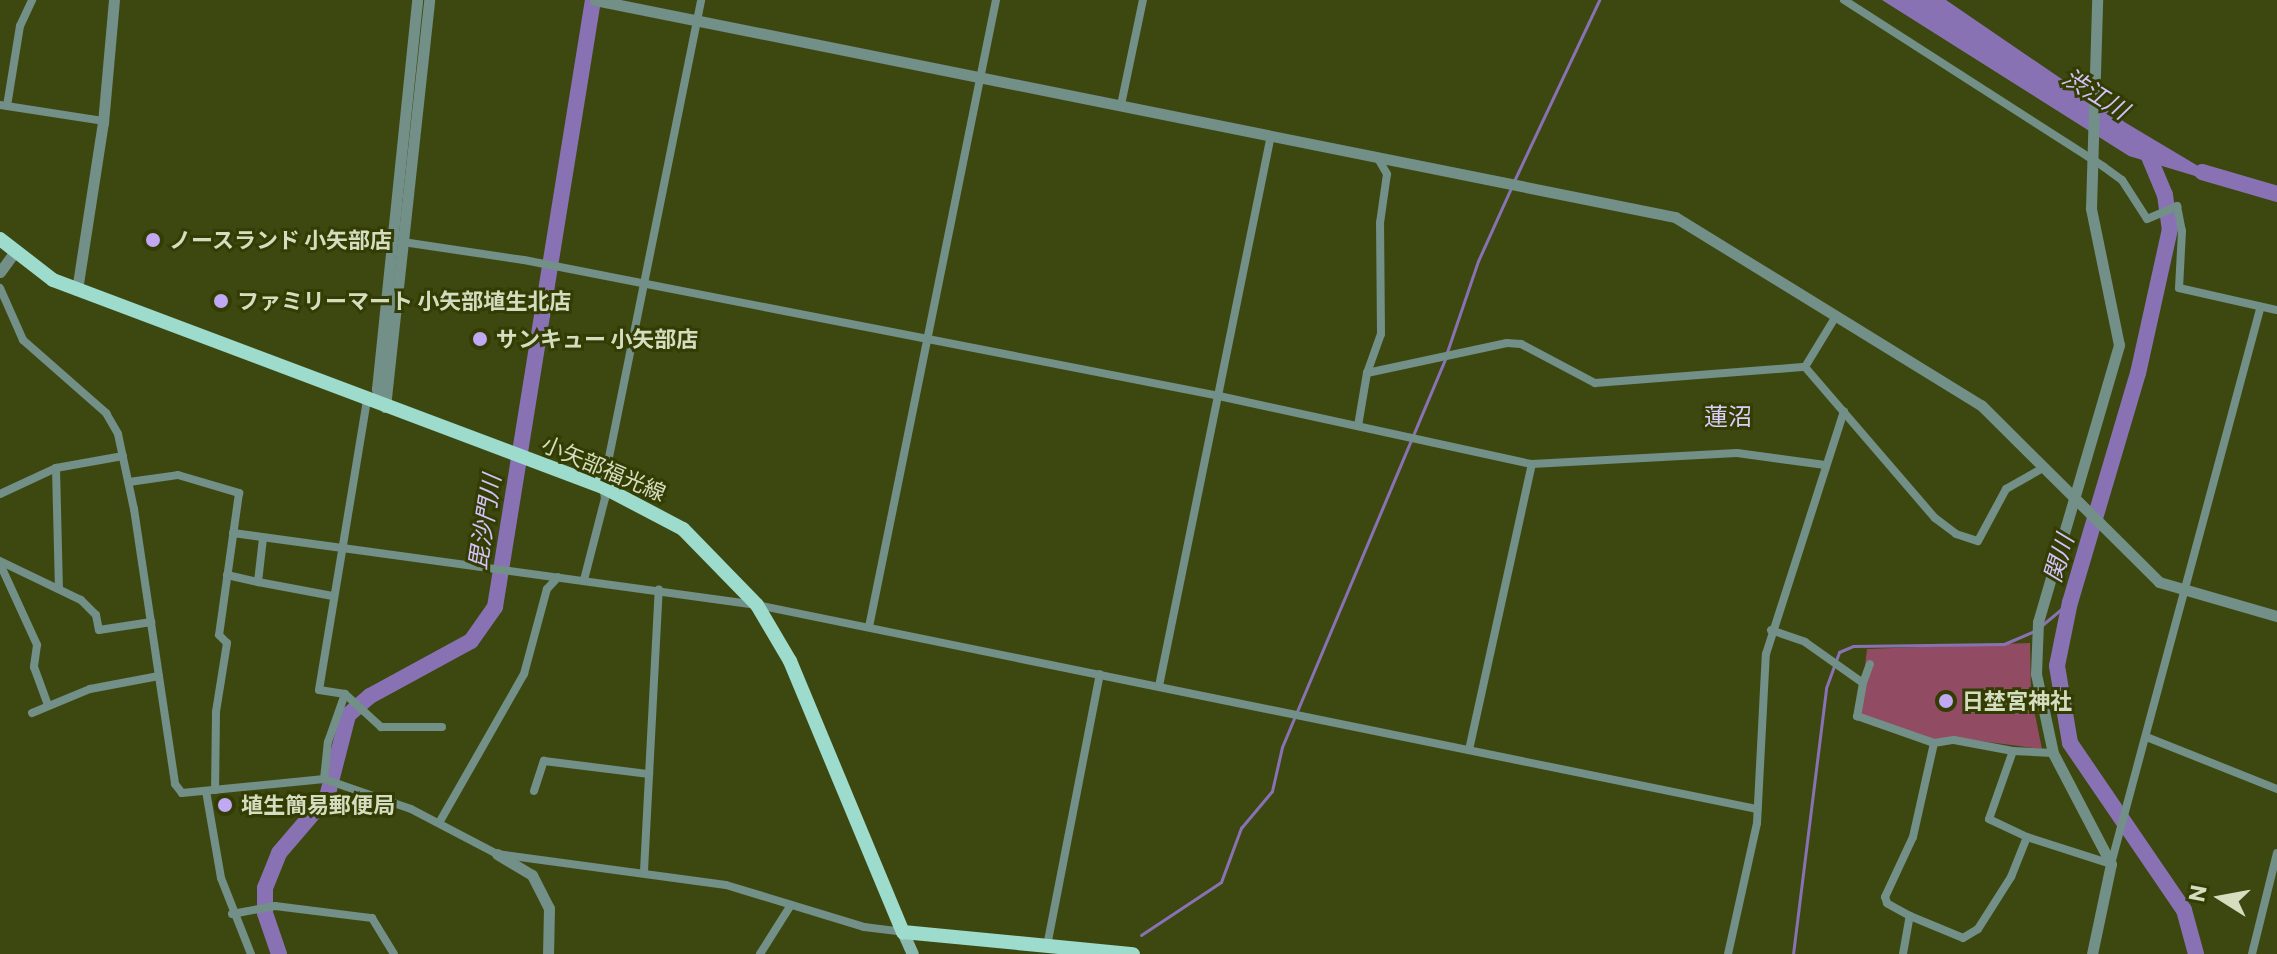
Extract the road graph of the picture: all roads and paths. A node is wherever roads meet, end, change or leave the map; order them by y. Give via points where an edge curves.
1 (32, 0) edge
2 (114, 0) edge
3 (417, 0) edge
4 (429, 0) edge
5 (595, 0) edge
6 (701, 0) edge
7 (996, 0) edge
8 (1143, 0) edge
9 (1844, 0) edge
10 (2097, 0) edge
11 (698, 20) junction
12 (981, 77) junction
13 (1121, 105) junction
14 (4, 106) edge
15 (103, 121) junction
16 (1271, 135) junction
17 (1377, 157) junction
18 (2094, 157) junction
19 (0, 239) edge
20 (403, 242) junction
21 (13, 254) junction
22 (0, 272) edge
23 (643, 285) junction
24 (0, 288) edge
25 (77, 290) junction
26 (2260, 309) junction
27 (2277, 310) edge
28 (1836, 316) junction
29 (927, 341) junction
30 (1805, 367) junction
31 (1367, 373) junction
32 (1219, 396) junction
33 (367, 401) junction
34 (385, 407) junction
35 (1844, 411) junction
36 (1358, 426) junction
37 (123, 456) junction
38 (1532, 464) junction
39 (1825, 465) junction
40 (56, 468) junction
41 (2043, 468) junction
42 (129, 482) junction
43 (603, 487) junction
44 (0, 494) edge
45 (2073, 501) junction
46 (233, 533) junction
47 (263, 538) junction
48 (341, 549) junction
49 (0, 562) edge
50 (227, 575) junction
51 (558, 577) junction
52 (584, 580) junction
53 (258, 582) junction
54 (59, 588) junction
55 (659, 589) junction
56 (2187, 593) junction
57 (333, 596) junction
58 (757, 605) junction
59 (2277, 616) edge
60 (151, 622) junction
61 (869, 627) junction
62 (1771, 630) junction
63 (1870, 664) dead end
64 (1100, 674) junction
65 (159, 676) junction
66 (1863, 683) junction
67 (1159, 686) junction
68 (345, 694) junction
69 (48, 705) junction
70 (32, 713) dead end
71 (442, 727) dead end
72 (2149, 738) junction
73 (1934, 743) junction
74 (1469, 750) junction
75 (2013, 751) junction
76 (2053, 753) junction
77 (649, 774) junction
78 (324, 779) junction
79 (2277, 789) edge
80 (210, 790) junction
81 (534, 791) dead end
82 (1757, 809) junction
83 (439, 823) junction
84 (2027, 837) junction
85 (2277, 853) edge
86 (497, 854) junction
87 (2111, 864) junction
88 (644, 871) junction
89 (791, 905) junction
90 (232, 914) junction
91 (1910, 916) junction
92 (903, 932) junction
93 (1047, 946) junction
94 (1110, 953) edge
95 (251, 954) edge
96 (394, 954) edge
97 (548, 954) edge
98 (760, 954) edge
99 (913, 954) edge
100 (1133, 954) edge
101 (1728, 954) edge
102 (1903, 954) edge
103 (2092, 954) edge
104 (2252, 954) edge

1 - 14 street via 20,26
2 - 15 street
3 - 34 street via 377,389
4 - 20 street
5 - 11 street
6 - 11 street
7 - 12 street
8 - 13 street
9 - 18 street
10 - 18 street
11 - 12 street
11 - 23 street
12 - 13 street
12 - 29 street
13 - 16 street
14 - 15 street
15 - 25 street
16 - 17 street
16 - 32 street
17 - 28 street via 1675,217
17 - 31 street via 1387,174 1380,223 1381,334
18 - 26 street via 2122,180 2147,219 2177,206 2182,231 2179,288
18 - 45 street via 2091,208 2119,345
19 - 21 main road, 小矢部福光線
20 - 23 street
20 - 34 street
21 - 22 street
21 - 25 main road, 小矢部福光線
23 - 29 street
23 - 43 street
24 - 37 street via 23,340 106,413
25 - 33 main road, 小矢部福光線
26 - 27 street
26 - 56 street via 2235,388
28 - 30 street
28 - 41 street via 1972,399
29 - 32 street
29 - 61 street
30 - 31 street via 1595,383 1521,344 1507,343
30 - 35 street
31 - 36 street
32 - 36 street
32 - 67 street
33 - 34 main road, 小矢部福光線
33 - 48 street
34 - 43 main road, 小矢部福光線
35 - 39 street
35 - 41 street via 1935,518 1956,534 1978,541 2006,489
36 - 38 street
37 - 40 street
37 - 42 street
38 - 39 street via 1737,453
38 - 74 street
39 - 62 street
40 - 44 street
40 - 54 street
41 - 45 street
42 - 46 street via 178,475 239,493
42 - 60 street
43 - 52 street via 605,498
43 - 58 main road, 小矢部福光線 via 683,529
45 - 56 street via 2159,582
45 - 76 street via 2038,622 2036,674
46 - 47 street
46 - 50 street
47 - 48 street
47 - 53 street
48 - 51 street
48 - 57 street
49 - 54 street
49 - 69 street via 37,645 34,667
50 - 53 street
50 - 80 street via 219,635 227,643
51 - 52 street
51 - 83 street via 547,589 524,674
52 - 55 street
53 - 57 street
54 - 60 street via 92,608 99,630
55 - 58 street
55 - 77 street
56 - 59 street
56 - 72 street
57 - 68 street via 319,690
58 - 61 street
58 - 92 main road, 小矢部福光線 via 790,661
60 - 65 street
61 - 64 street
62 - 66 street via 1805,642
62 - 82 street
63 - 66 street
64 - 67 street
64 - 93 street
65 - 69 street via 90,689
65 - 80 street via 175,784 182,793
66 - 73 street via 1857,716
67 - 74 street
68 - 71 street via 381,727
68 - 78 street via 328,742
69 - 70 street
72 - 79 street
72 - 87 street
73 - 75 street via 1954,740
73 - 91 street via 1913,837 1885,897
74 - 82 street
75 - 76 street
75 - 84 street via 1989,819
76 - 87 street
77 - 81 street via 544,761
77 - 88 street
78 - 80 street
78 - 83 street
80 - 90 street
82 - 101 street
83 - 86 street
84 - 87 street
84 - 91 street via 2011,877 1970,938
85 - 104 street
86 - 88 street
86 - 97 street via 532,875 543,895 550,921
87 - 103 street
88 - 89 street via 726,885
89 - 92 street via 864,927
89 - 98 street
90 - 95 street
90 - 96 street via 275,906 372,918
91 - 102 street
92 - 93 main road
92 - 99 main road
93 - 94 main road
94 - 100 main road

